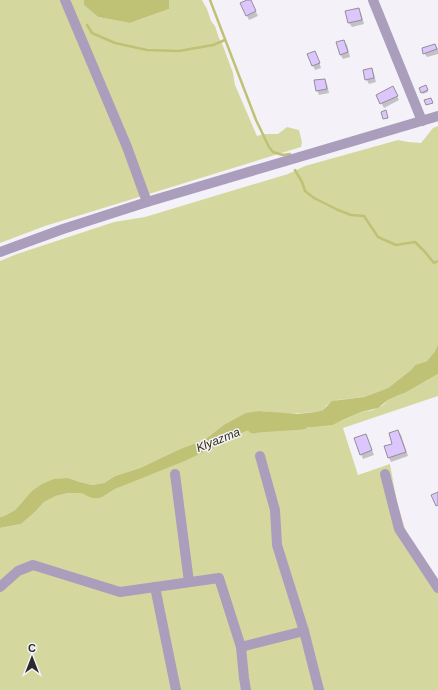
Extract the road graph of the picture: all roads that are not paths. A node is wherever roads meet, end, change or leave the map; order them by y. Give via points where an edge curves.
1 (65, 0) edge
2 (373, 0) edge
3 (438, 116) edge
4 (422, 121) junction
5 (147, 202) junction
6 (0, 252) edge
7 (260, 456) dead end
8 (175, 474) dead end
9 (385, 474) dead end
10 (189, 582) junction
11 (0, 587) edge
12 (155, 587) junction
13 (438, 588) edge
14 (304, 631) junction
15 (241, 647) junction
16 (176, 690) edge
17 (246, 690) edge
18 (319, 690) edge

1 - 5 street via 108,99
2 - 4 street
3 - 4 street
4 - 5 street
5 - 6 street
7 - 14 street via 275,510 277,545
8 - 10 street
9 - 13 street via 399,529
10 - 12 street
10 - 15 street via 219,578
11 - 12 street via 18,571 33,564 120,592
12 - 16 street
14 - 15 street
14 - 18 street
15 - 17 street

